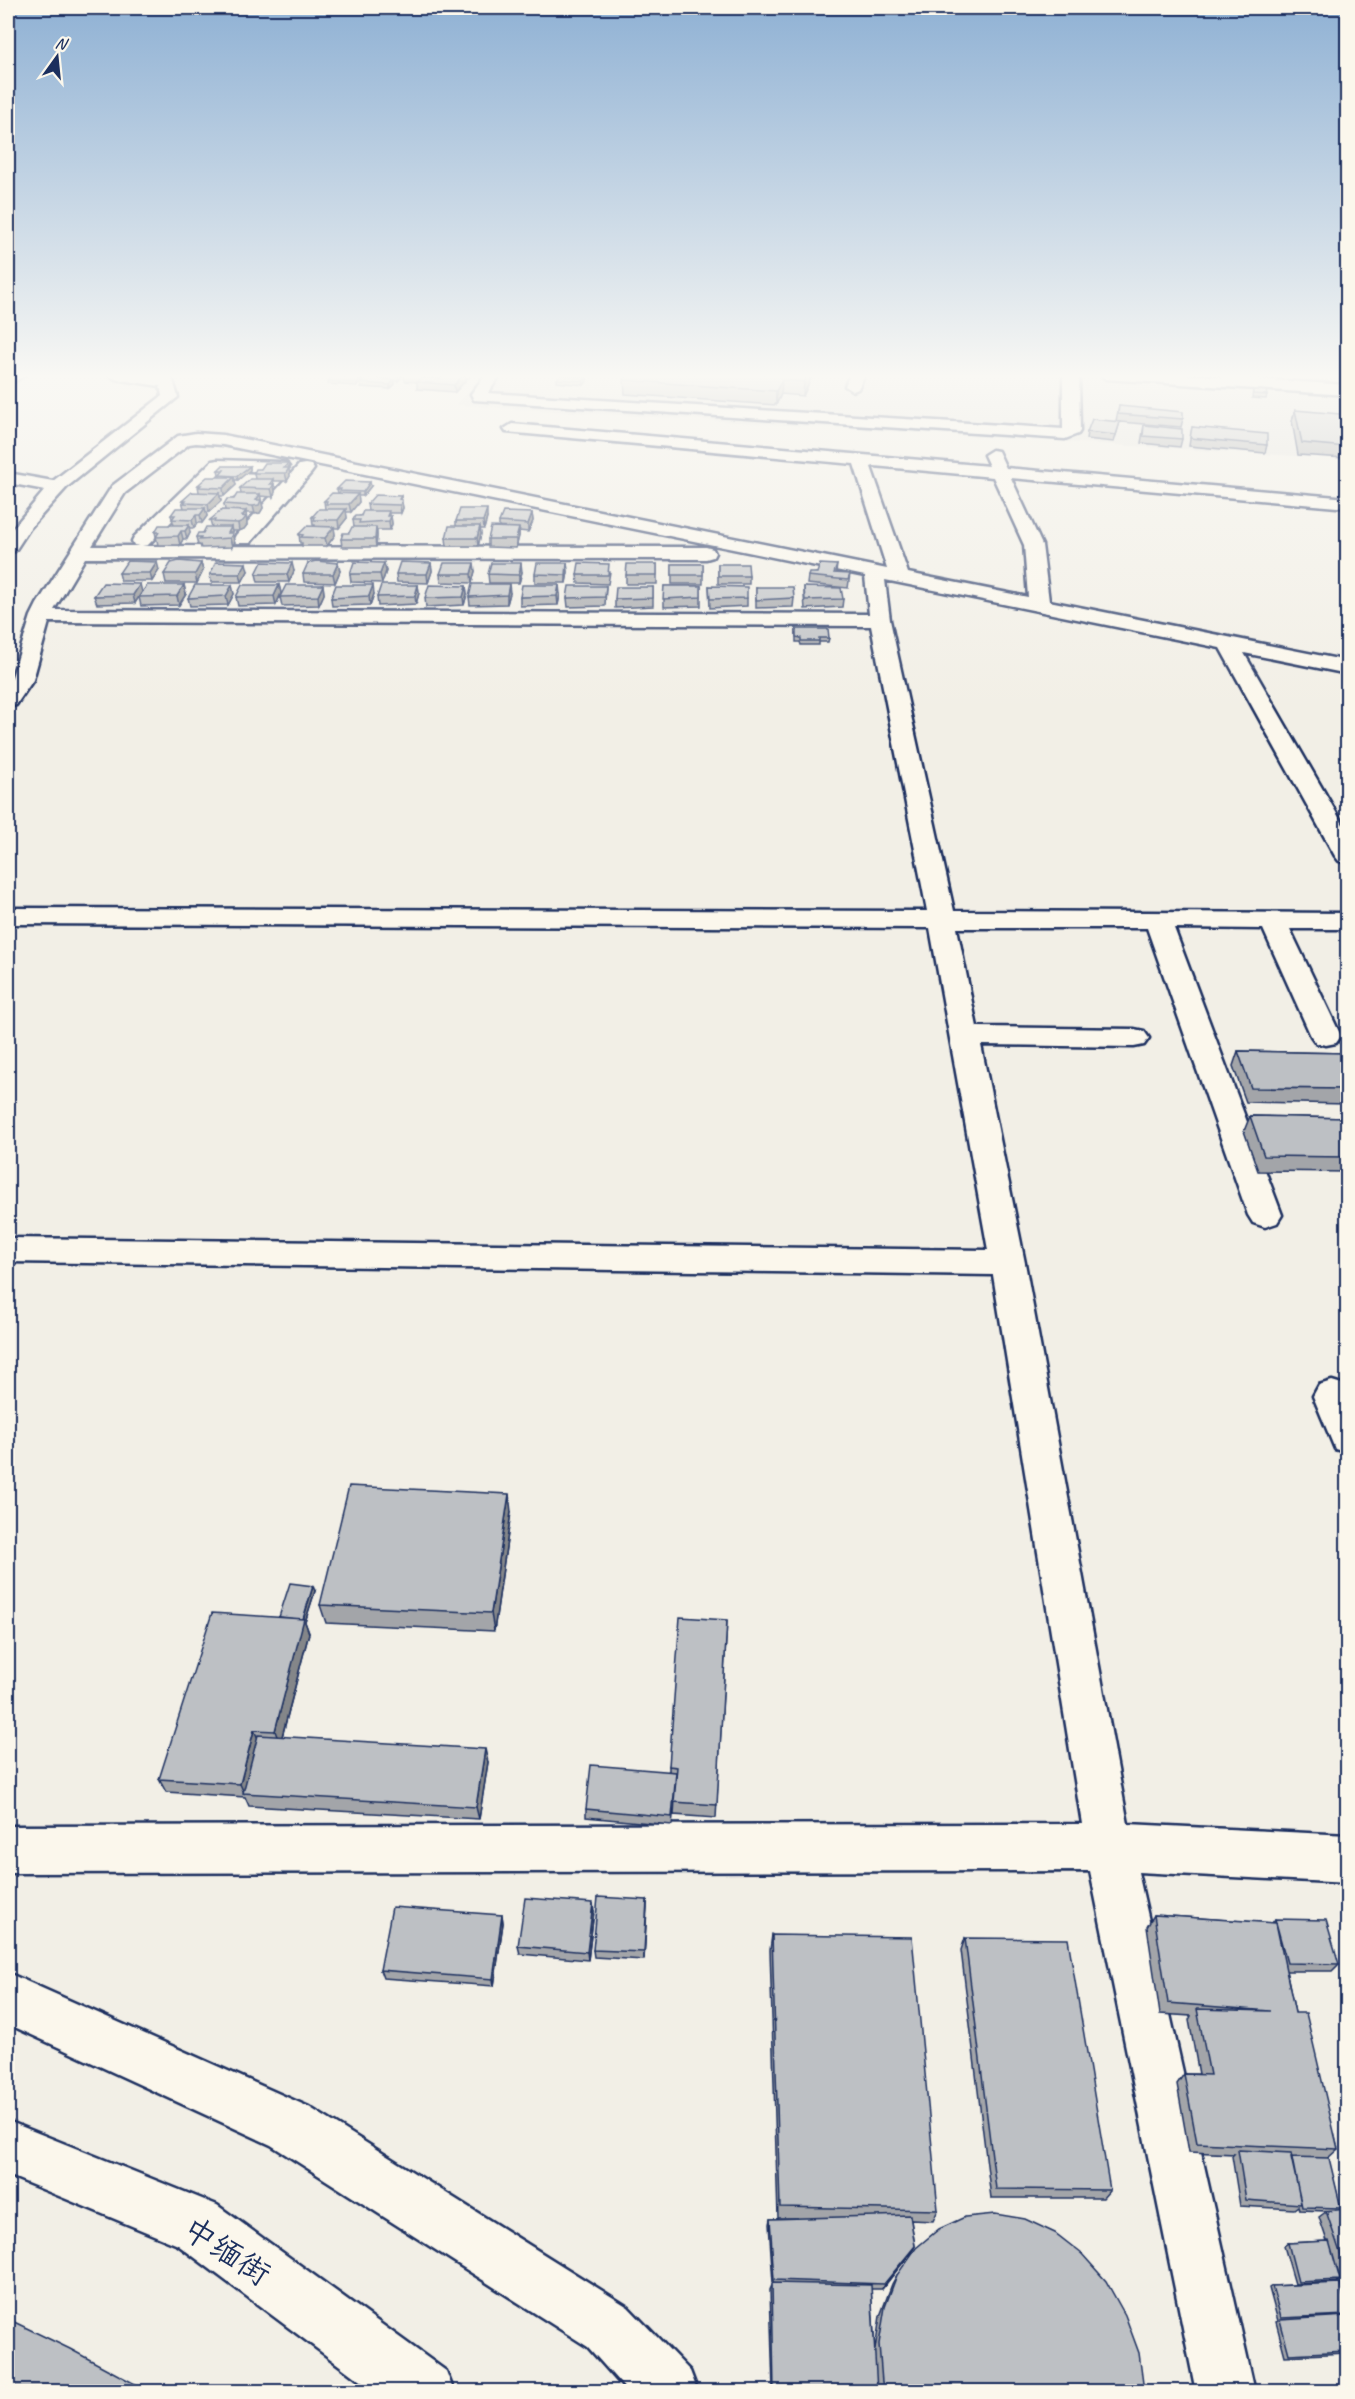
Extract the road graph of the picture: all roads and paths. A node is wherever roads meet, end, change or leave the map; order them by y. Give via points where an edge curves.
1 (50, 486) edge
2 (123, 486) edge
3 (192, 486) edge
4 (290, 486) edge
5 (445, 486) edge
6 (867, 486) edge
7 (1007, 486) edge
8 (1163, 486) edge
9 (56, 487) joint
10 (1347, 503) edge
11 (96, 526) junction
12 (8, 547) edge
13 (78, 552) junction
14 (774, 553) junction
15 (260, 554) junction
16 (887, 576) junction
17 (1039, 606) junction
18 (41, 616) junction
19 (880, 620) junction
20 (1228, 644) junction
21 (1347, 668) edge
22 (8, 700) edge
23 (1347, 856) edge
24 (8, 916) edge
25 (942, 920) junction
26 (1273, 921) junction
27 (1347, 921) edge
28 (1158, 922) junction
29 (964, 1036) junction
30 (1326, 1036) dead end
31 (1134, 1038) dead end
32 (1265, 1215) dead end
33 (8, 1250) edge
34 (1008, 1263) junction
35 (1332, 1396) dead end
36 (1347, 1438) edge
37 (1109, 1847) junction
38 (8, 1850) edge
39 (1347, 1859) edge
40 (8, 1998) edge
41 (8, 2148) edge
42 (425, 2391) edge
43 (669, 2391) edge
44 (1226, 2391) edge

1 - 9 street
2 - 11 street
3 - 11 street via 136,531
4 - 15 street via 247,535 267,535
5 - 14 street
6 - 16 street
7 - 17 street via 1033,546
8 - 10 street
9 - 12 street
11 - 13 street
13 - 15 street
13 - 18 street
14 - 15 street
14 - 16 street
16 - 17 street
16 - 19 street
17 - 20 street
18 - 19 street
18 - 22 street via 22,680
19 - 25 street
20 - 21 street
20 - 23 street
24 - 25 street
25 - 28 street
25 - 29 street
26 - 27 street
26 - 28 street
26 - 30 street
28 - 32 street
29 - 31 street
29 - 34 street
33 - 34 street
34 - 37 street
35 - 36 street
37 - 38 street
37 - 39 street
37 - 44 street
40 - 43 street via 290,2126 608,2327
41 - 42 street, 中缅街 via 197,2225

